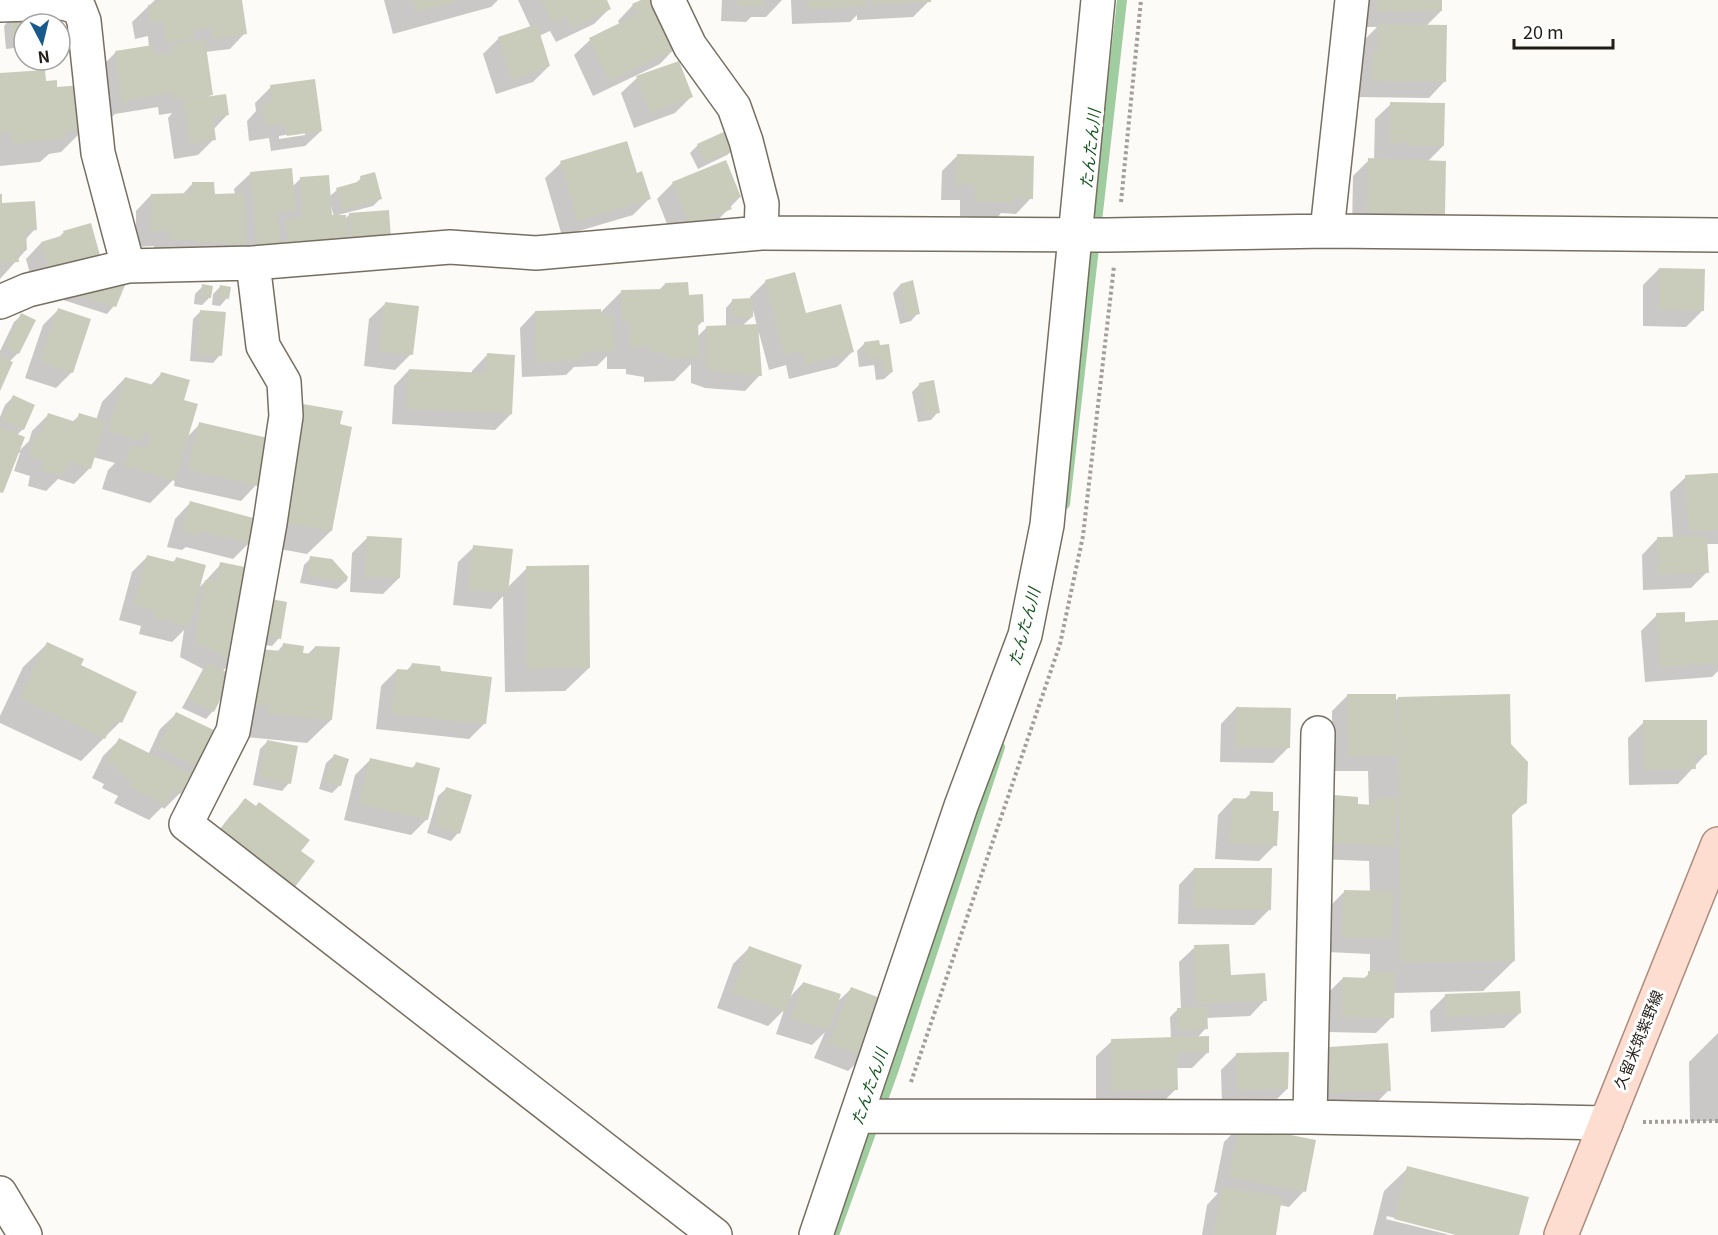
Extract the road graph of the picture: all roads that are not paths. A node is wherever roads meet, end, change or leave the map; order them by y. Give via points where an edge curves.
1 (668, 0) edge
2 (1098, 0) edge
3 (1352, 0) edge
4 (0, 5) edge
5 (1327, 231) junction
6 (761, 233) junction
7 (1090, 235) junction
8 (1718, 235) edge
9 (253, 263) junction
10 (128, 266) junction
11 (0, 302) edge
12 (1318, 733) dead end
13 (1718, 844) edge
14 (872, 1116) junction
15 (1310, 1117) junction
16 (1606, 1123) junction
17 (0, 1193) edge
18 (25, 1235) edge
19 (715, 1235) edge
20 (816, 1235) edge
21 (1561, 1235) edge

1 - 6 street via 690,46 734,107 762,204
2 - 7 street
3 - 5 street
4 - 10 street via 64,3 79,8 84,21 98,153
5 - 7 street
5 - 8 street
6 - 7 street
6 - 9 street via 536,254 450,247
7 - 14 street via 1047,525 1025,635 961,806
9 - 10 street
9 - 19 street via 263,346 284,382 286,416 232,731 186,824
10 - 11 street via 27,290
12 - 15 street
13 - 16 main road, 久留米筑紫野線
14 - 15 street
14 - 20 street
15 - 16 street
16 - 21 main road, 久留米筑紫野線
17 - 18 street

